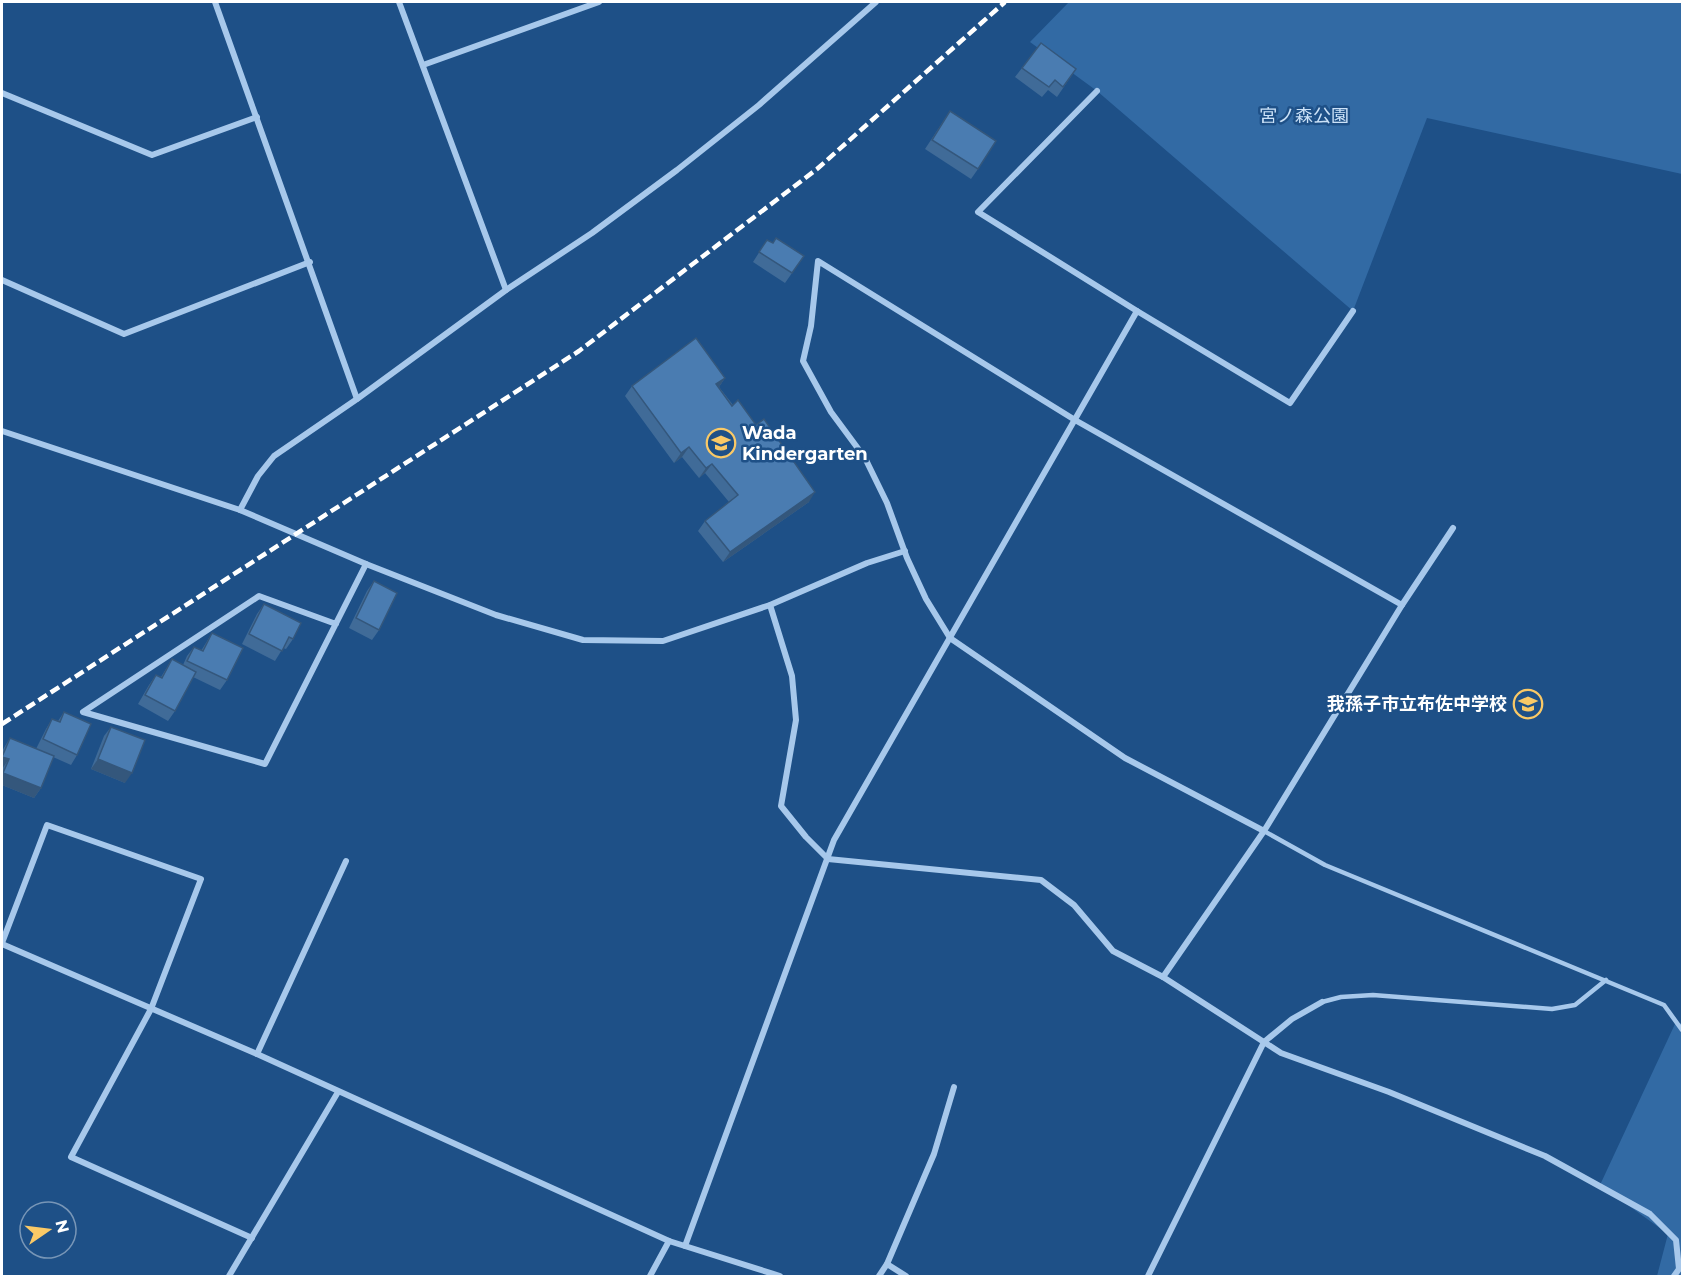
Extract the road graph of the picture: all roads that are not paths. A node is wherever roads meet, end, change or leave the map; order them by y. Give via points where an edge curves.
1 (214, 2) edge
2 (399, 2) edge
3 (599, 2) edge
4 (876, 2) edge
5 (585, 4) edge
6 (423, 65) junction
7 (1097, 91) dead end
8 (2, 93) edge
9 (257, 117) junction
10 (310, 262) junction
11 (2, 280) edge
12 (506, 291) junction
13 (1353, 310) dead end
14 (1137, 311) junction
15 (357, 399) junction
16 (1075, 420) junction
17 (2, 431) edge
18 (240, 510) junction
19 (1453, 528) dead end
20 (905, 551) junction
21 (366, 564) junction
22 (1402, 604) junction
23 (770, 605) junction
24 (336, 624) junction
25 (950, 638) junction
26 (1264, 831) junction
27 (828, 859) junction
28 (346, 861) dead end
29 (2, 943) edge
30 (1163, 977) junction
31 (1606, 980) junction
32 (1322, 1002) joint
33 (151, 1009) junction
34 (1683, 1030) edge
35 (1264, 1042) junction
36 (257, 1054) junction
37 (954, 1087) dead end
38 (338, 1092) junction
39 (252, 1238) junction
40 (669, 1240) junction
41 (684, 1246) junction
42 (888, 1264) junction
43 (229, 1276) edge
44 (650, 1276) edge
45 (780, 1276) edge
46 (879, 1276) edge
47 (906, 1276) edge
48 (1148, 1276) edge
49 (1674, 1276) edge

1 - 9 street
2 - 6 street
3 - 5 street
4 - 12 street via 750,113 592,233
5 - 6 street
6 - 12 street
7 - 14 street via 978,212
8 - 9 street via 152,155
9 - 10 street
10 - 11 street via 124,334
10 - 15 street
12 - 15 street
13 - 14 street via 1290,403
14 - 16 street
15 - 18 street via 274,456
16 - 20 street via 818,261 803,361 831,412 865,458
16 - 22 street
16 - 25 street
17 - 18 street
18 - 21 street
19 - 22 street
20 - 23 street
20 - 25 street via 926,599
21 - 23 street via 496,615 583,640 663,641
21 - 24 street
22 - 26 street
23 - 27 street via 792,676 796,720 781,806
24 - 24 street via 265,764 83,712 259,596
25 - 26 street via 1125,758
25 - 27 street via 834,840
26 - 30 street
26 - 31 lane via 1325,865
27 - 30 street via 1041,880 1074,905 1113,951
27 - 41 street
28 - 36 street
29 - 33 street
29 - 33 street via 47,825 201,879
30 - 35 street
31 - 32 lane via 1575,1005 1552,1009 1372,995
31 - 34 lane via 1664,1005
32 - 35 street via 1292,1019
33 - 36 street
33 - 39 street via 71,1157
35 - 48 street
35 - 49 street via 1281,1053 1545,1156 1650,1214 1676,1240 1679,1269
36 - 38 street
37 - 42 street via 934,1154
38 - 39 street
38 - 40 street
39 - 43 street
40 - 41 street
40 - 44 street
41 - 45 street
42 - 46 street
42 - 47 street

